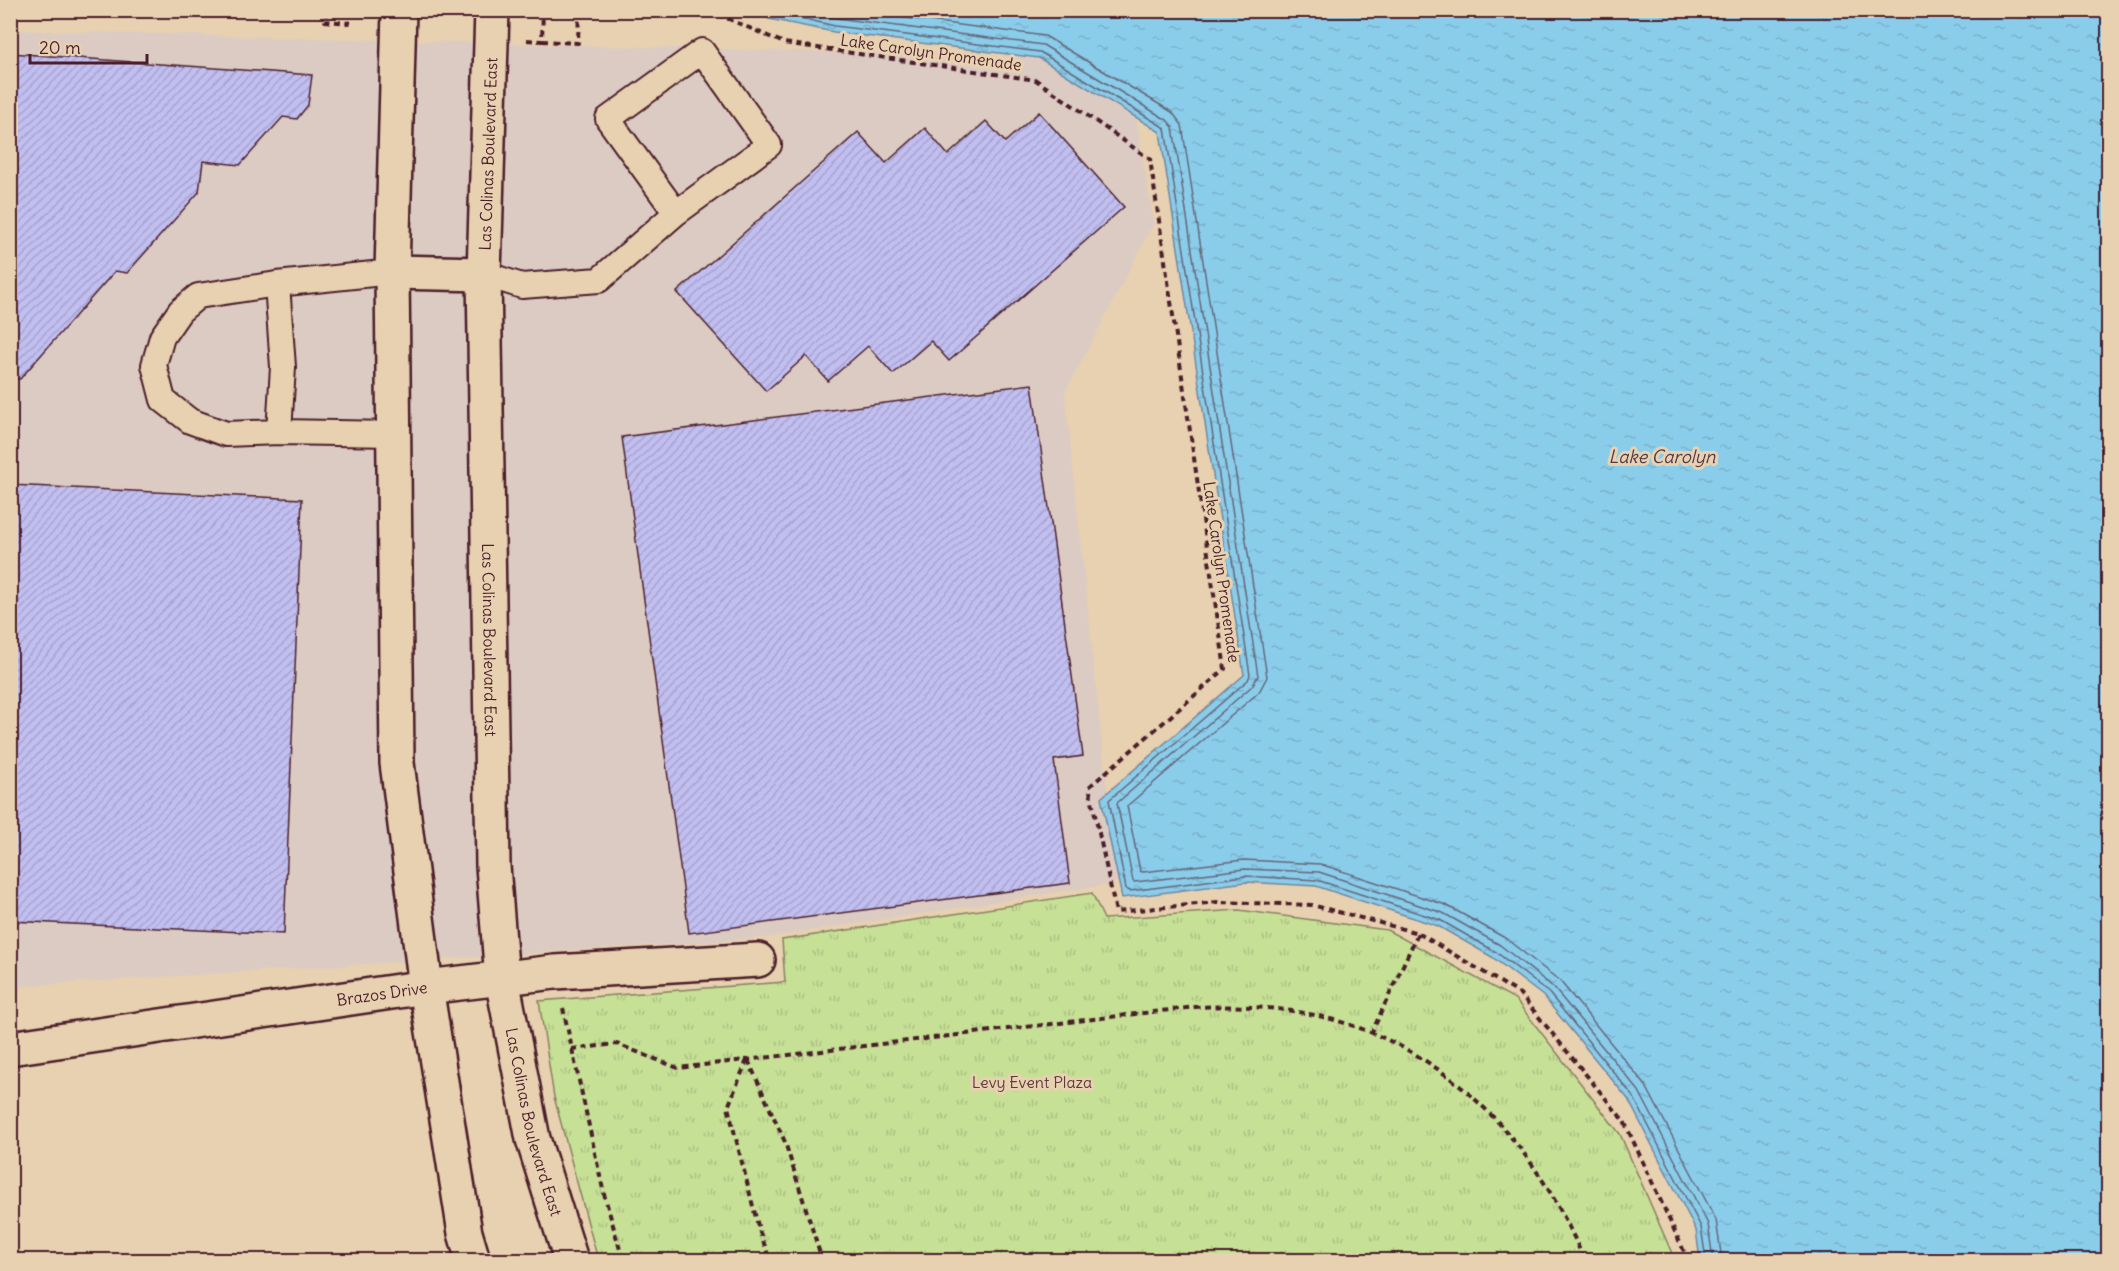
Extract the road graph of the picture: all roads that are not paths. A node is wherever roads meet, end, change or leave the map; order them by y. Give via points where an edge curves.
1 (492, 10) edge
2 (399, 26) edge
3 (676, 213) junction
4 (392, 272) junction
5 (484, 274) junction
6 (277, 285) junction
7 (279, 432) junction
8 (393, 434) junction
9 (758, 960) dead end
10 (502, 978) junction
11 (426, 987) junction
12 (10, 1048) edge
13 (473, 1260) edge
14 (571, 1260) edge

1 - 5 main road, Las Colinas Boulevard East
2 - 4 main road
3 - 3 lane via 770,146 702,51 608,119
3 - 5 lane via 599,280 522,286
4 - 5 main road
4 - 6 lane
4 - 8 main road
5 - 10 main road, Las Colinas Boulevard East via 493,866
6 - 7 lane via 284,367
6 - 7 lane via 198,296 180,311 162,337 154,365 163,399 190,421 226,434
7 - 8 lane
8 - 11 main road via 397,763
9 - 10 main road, Brazos Drive
10 - 11 main road, Brazos Drive
10 - 14 main road, Las Colinas Boulevard East via 533,1139
11 - 12 main road, Brazos Drive
11 - 13 main road via 465,1233

